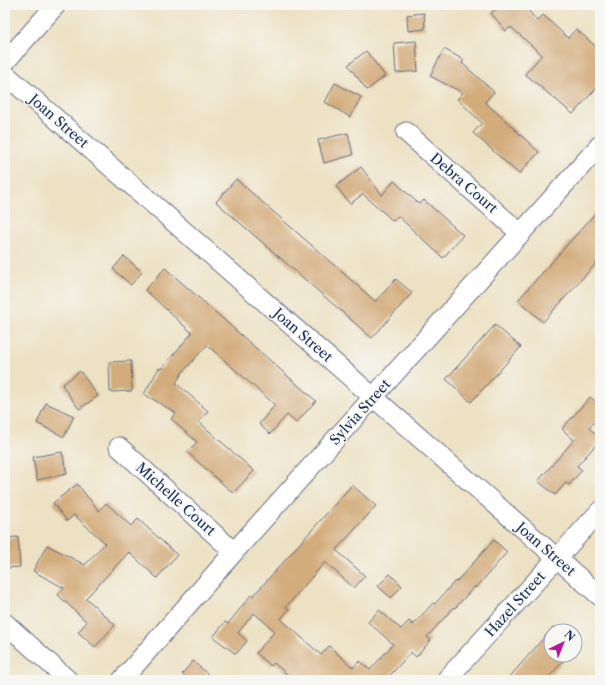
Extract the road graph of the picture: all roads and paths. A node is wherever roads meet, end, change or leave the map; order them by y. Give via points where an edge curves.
1 (56, 5) edge
2 (5, 62) edge
3 (5, 74) edge
4 (406, 132) dead end
5 (600, 145) edge
6 (521, 234) junction
7 (374, 398) junction
8 (119, 447) dead end
9 (600, 511) edge
10 (234, 552) junction
11 (557, 558) junction
12 (600, 596) edge
13 (5, 623) edge
14 (68, 680) edge
15 (122, 680) edge
16 (446, 680) edge

1 - 2 street
3 - 7 street, Joan Street
4 - 6 street, Debra Court
5 - 6 street, Sylvia Street
6 - 7 street, Sylvia Street
7 - 10 street, Sylvia Street
7 - 11 street, Joan Street
8 - 10 street, Michelle Court
9 - 11 street, Hazel Street
10 - 15 street, Sylvia Street
11 - 12 street, Joan Street
11 - 16 street, Hazel Street
13 - 14 street

